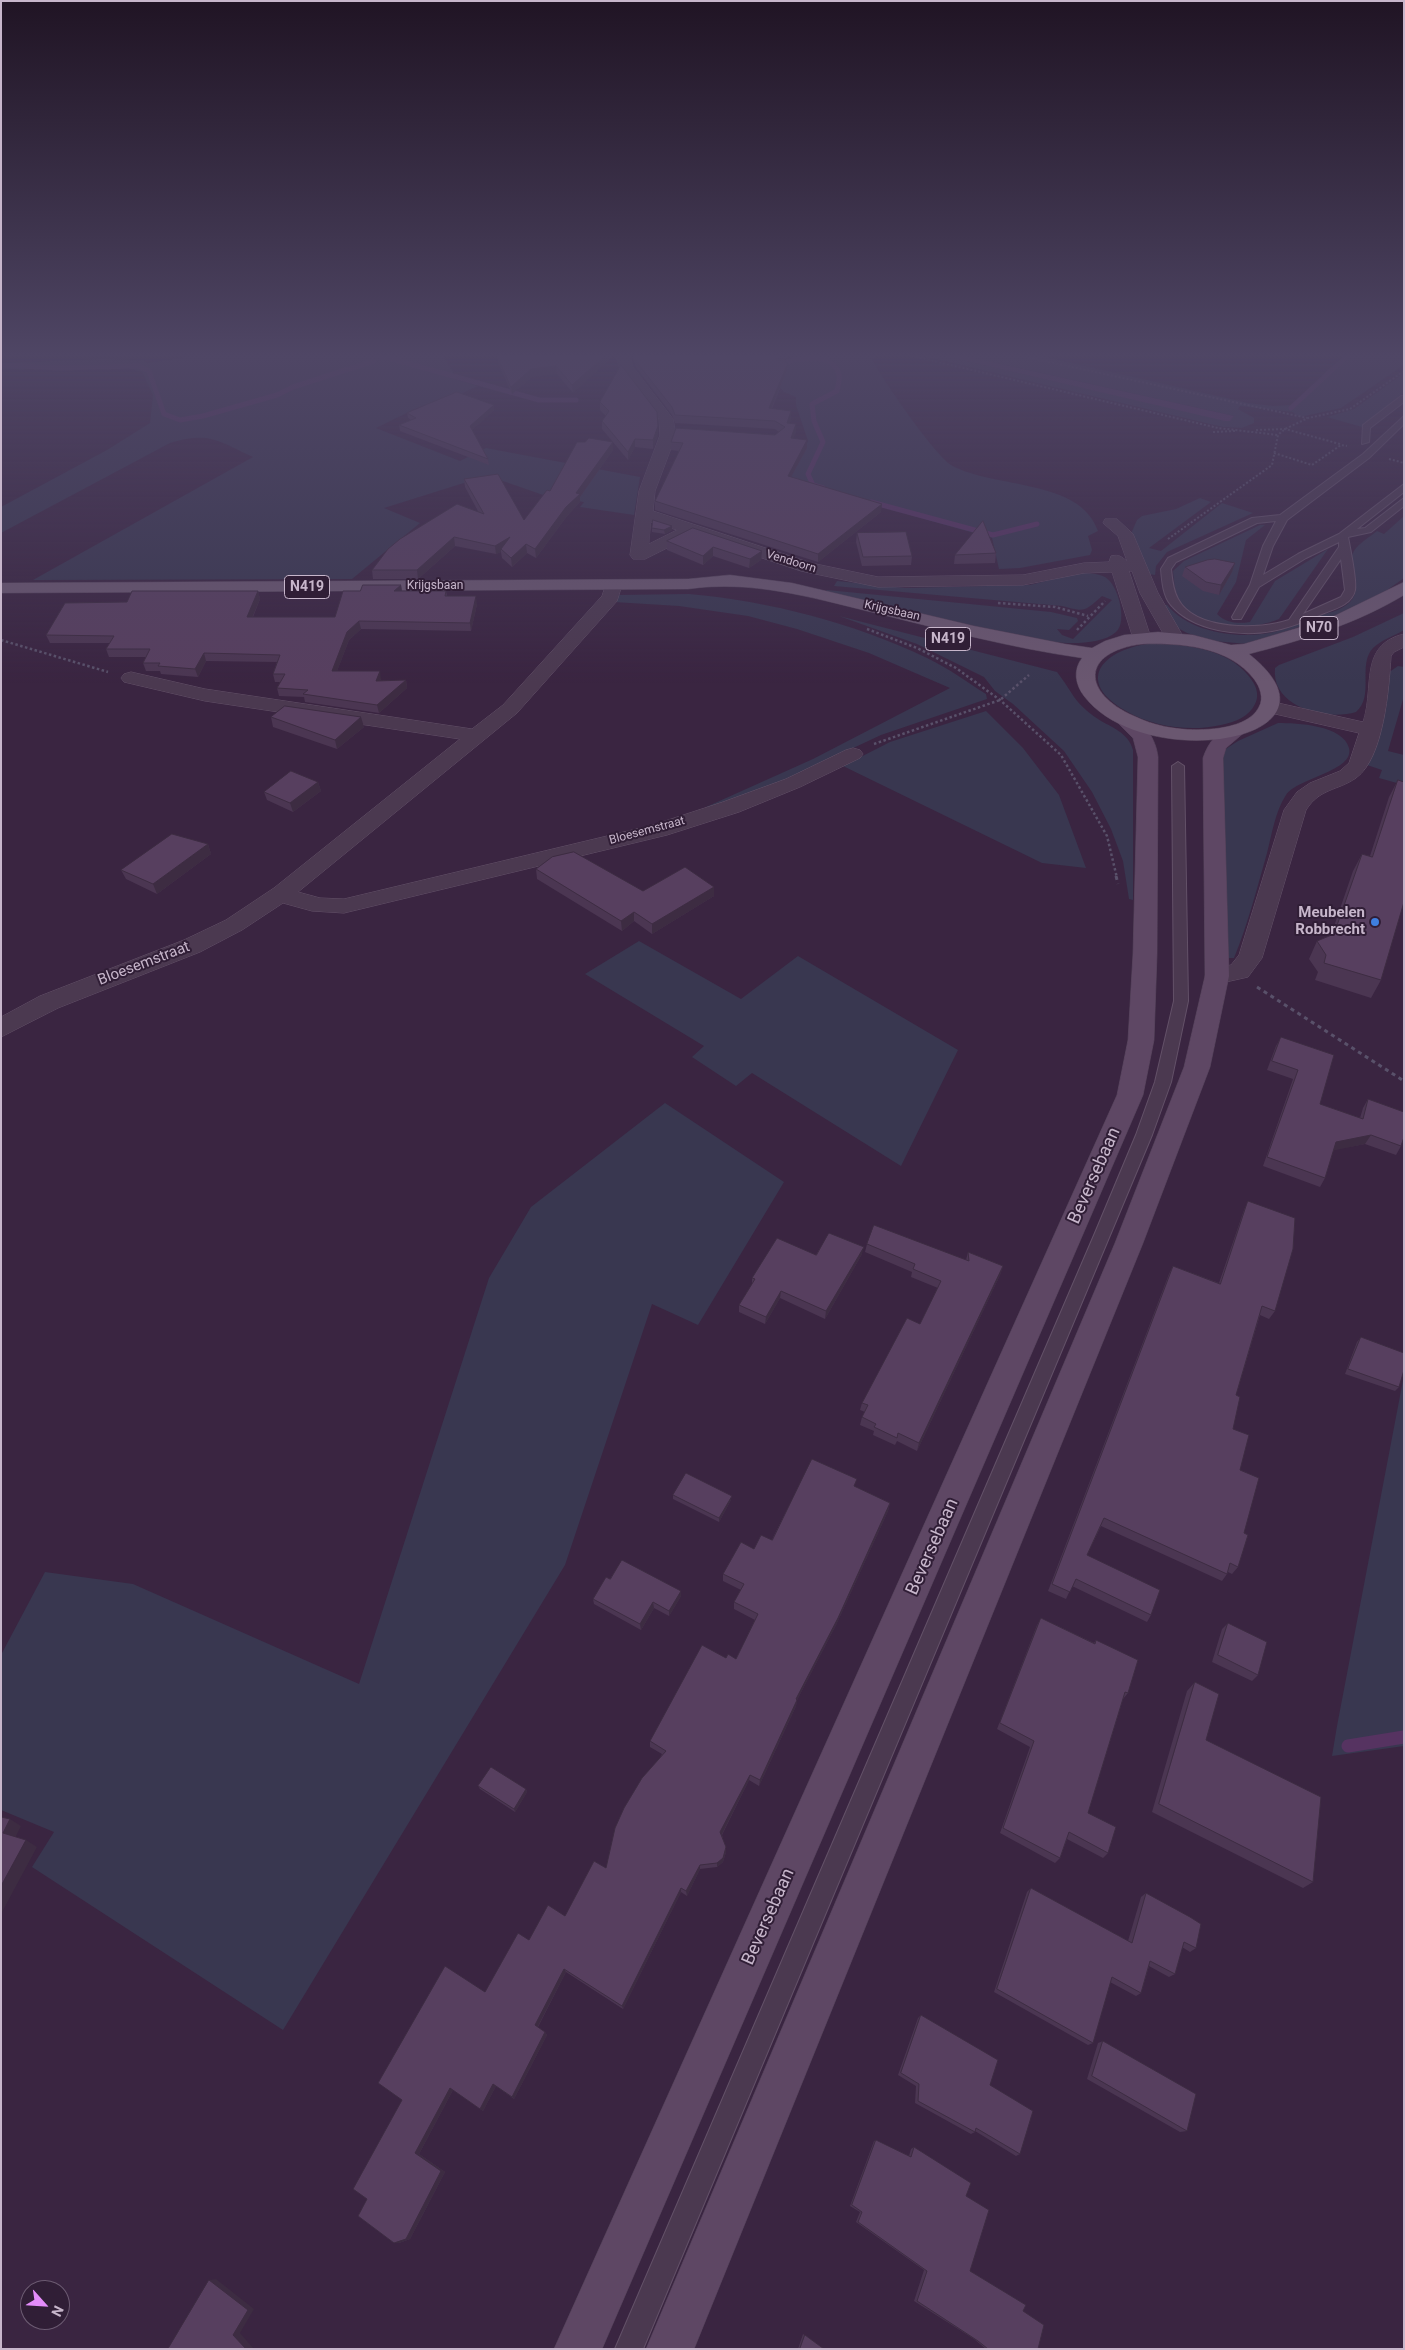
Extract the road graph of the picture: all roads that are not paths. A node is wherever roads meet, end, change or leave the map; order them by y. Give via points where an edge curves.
1 (657, 465) edge
2 (1354, 465) edge
3 (1404, 487) edge
4 (1290, 500) dead end
5 (1404, 501) edge
6 (646, 514) junction
7 (1283, 518) junction
8 (690, 530) junction
9 (1344, 541) junction
10 (1119, 566) junction
11 (1138, 566) junction
12 (836, 575) joint
13 (613, 584) junction
14 (688, 584) junction
15 (1255, 585) junction
16 (1404, 587) edge
17 (1, 588) edge
18 (1404, 606) edge
19 (1236, 617) dead end
20 (1293, 622) junction
21 (1142, 638) junction
22 (1175, 638) junction
23 (1404, 639) edge
24 (1228, 651) junction
25 (1096, 654) junction
26 (1382, 656) junction
27 (1404, 661) edge
28 (1073, 671) junction
29 (1261, 674) junction
30 (130, 678) road end
31 (1270, 707) junction
32 (1126, 721) junction
33 (1370, 730) junction
34 (1236, 731) junction
35 (477, 736) junction
36 (853, 754) road end
37 (1178, 766) dead end
38 (282, 893) junction
39 (1228, 973) junction
40 (1, 1028) edge
41 (578, 2349) edge
42 (629, 2349) edge
43 (670, 2349) edge

1 - 6 street via 647,491
2 - 7 lane
3 - 9 lane
4 - 7 lane via 1282,506
5 - 9 lane via 1368,530
6 - 8 street, Vendoorn
6 - 8 street via 639,555
7 - 15 lane via 1268,546
7 - 20 lane via 1256,520 1184,553 1172,560 1166,569 1174,602 1203,622 1239,630 1271,628
8 - 12 street, Vendoorn
9 - 15 lane via 1302,556
9 - 20 lane
9 - 20 lane via 1348,595 1337,604
10 - 11 street, Krijgsbaan
10 - 11 street via 1109,539 1112,523 1125,534
10 - 12 street, Krijgsbaan via 1084,568 1023,580 878,582
10 - 21 street
11 - 22 street via 1158,612
13 - 14 main road, Krijgsbaan / N419
13 - 17 main road, Krijgsbaan / N419
13 - 35 street, Bloesemstraat via 611,597 529,691
14 - 25 main road, Krijgsbaan / N419 via 752,581 773,584 1048,648
14 - 28 main road, Krijgsbaan / N419 via 792,600
15 - 19 lane
16 - 24 main road, N70 via 1334,624 1245,650
18 - 29 main road, N70 via 1364,626 1281,656 1267,664
21 - 22 main road
21 - 25 main road via 1108,646
22 - 24 main road via 1203,642
23 - 26 street via 1387,648
24 - 29 main road
25 - 28 main road via 1088,664
26 - 27 street
26 - 33 street via 1378,707
28 - 32 main road via 1104,707
29 - 31 main road via 1270,690
30 - 35 street via 205,695
31 - 33 street
31 - 34 main road via 1258,721
32 - 34 main road via 1182,735 1211,736
32 - 41 main road, Beversebaan via 1143,736 1148,746 1146,954 1141,1040 1130,1095
33 - 39 street via 1358,766 1347,775 1317,787 1304,796 1294,810 1250,958
34 - 39 main road via 1217,746 1213,758
35 - 38 street, Bloesemstraat
36 - 38 street, Bloesemstraat via 793,783 731,807 640,834 344,906 298,902
37 - 42 lane via 1182,981 1175,1035 1163,1082 1144,1135
38 - 40 street, Bloesemstraat via 234,925 192,946 49,1002
39 - 43 main road via 1207,1028 1197,1067 1129,1244

